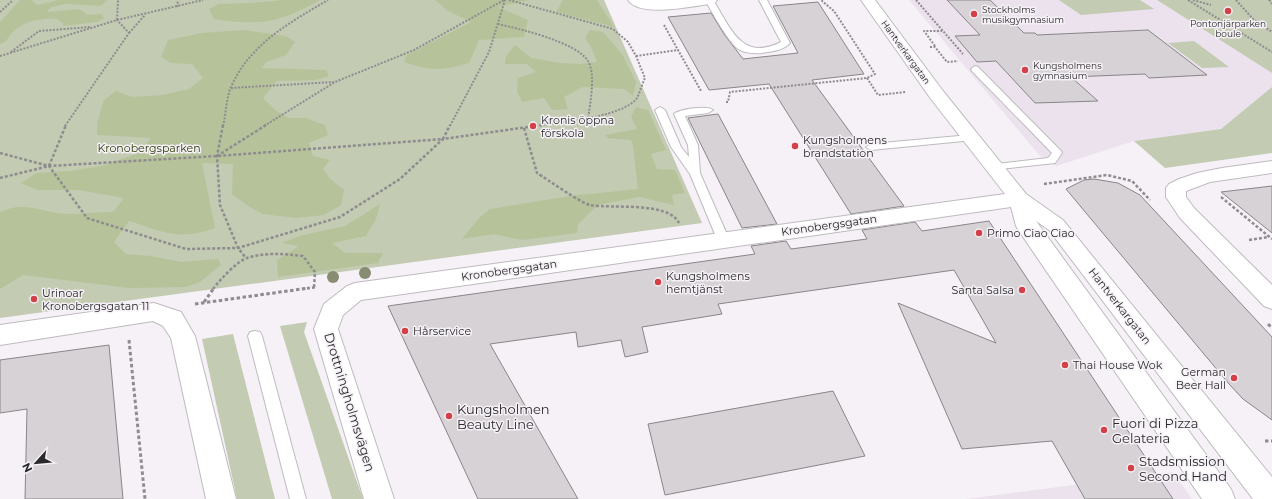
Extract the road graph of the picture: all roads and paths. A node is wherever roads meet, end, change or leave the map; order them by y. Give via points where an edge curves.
1 (13, 0) edge
2 (118, 0) edge
3 (178, 0) edge
4 (203, 0) edge
5 (328, 0) edge
6 (504, 0) edge
7 (509, 0) edge
8 (710, 0) edge
9 (763, 0) edge
10 (821, 0) edge
11 (868, 0) edge
12 (916, 0) edge
13 (1188, 0) edge
14 (1193, 0) edge
15 (1236, 0) edge
16 (1269, 0) edge
17 (643, 3) edge
18 (1272, 4) edge
19 (1211, 5) dead end
20 (177, 7) junction
21 (0, 12) edge
22 (146, 15) junction
23 (117, 20) junction
24 (498, 24) junction
25 (97, 26) junction
26 (942, 31) junction
27 (1272, 32) edge
28 (129, 33) junction
29 (926, 47) dead end
30 (935, 47) junction
31 (678, 50) junction
32 (1272, 52) edge
33 (9, 53) junction
34 (0, 56) edge
35 (636, 56) junction
36 (968, 60) junction
37 (975, 69) joint
38 (867, 78) junction
39 (694, 79) dead end
40 (335, 82) junction
41 (231, 88) junction
42 (901, 92) dead end
43 (660, 110) dead end
44 (708, 110) joint
45 (588, 119) junction
46 (524, 128) junction
47 (970, 138) junction
48 (443, 139) junction
49 (871, 146) dead end
50 (0, 153) edge
51 (217, 156) junction
52 (49, 166) junction
53 (992, 167) junction
54 (1272, 167) edge
55 (695, 173) junction
56 (1107, 175) dead end
57 (0, 178) edge
58 (1044, 184) dead end
59 (1018, 198) junction
60 (720, 232) junction
61 (1269, 237) dead end
62 (1246, 240) dead end
63 (238, 248) junction
64 (246, 258) junction
65 (314, 288) junction
66 (355, 292) junction
67 (1272, 300) edge
68 (204, 302) junction
69 (154, 312) junction
70 (0, 335) edge
71 (128, 336) dead end
72 (255, 336) dead end
73 (145, 499) edge
74 (221, 499) edge
75 (298, 499) edge
76 (380, 499) edge
77 (1220, 499) edge
78 (1271, 499) edge

1 - 21 path
2 - 23 path
3 - 20 path
4 - 20 path
5 - 41 path via 282,27 262,43 244,65
6 - 24 path
6 - 40 path via 414,50
7 - 35 path via 612,29 628,42
8 - 9 lane via 740,46 752,50 777,48 786,43
8 - 17 street
10 - 38 path via 834,11 875,74
11 - 47 street, Hantverkargatan
12 - 26 path
13 - 32 path
14 - 19 path
15 - 27 path via 1253,19
16 - 18 path
17 - 31 path
20 - 22 path
22 - 23 path
22 - 28 path
23 - 25 path
23 - 28 path
24 - 45 path via 539,34 580,53 589,62 592,91
24 - 48 path via 489,52
25 - 33 path
25 - 33 path via 39,31
26 - 30 path via 924,31
26 - 36 path
28 - 52 path via 65,127
29 - 30 path
30 - 36 path via 947,62
31 - 35 path
31 - 39 path
33 - 34 path
35 - 45 path via 645,78 636,98 618,110
36 - 37 path
37 - 53 lane via 1057,153 1051,161
38 - 42 path via 878,95
38 - 44 path via 730,92 728,102 709,104
40 - 41 path
40 - 51 path
41 - 51 path
43 - 55 lane via 676,147
44 - 55 lane via 679,114 693,145
45 - 46 path
46 - 48 path
46 - 60 path via 537,173 589,205 652,209 668,213 677,219 683,230
47 - 49 lane
47 - 53 street, Hantverkargatan
48 - 51 path
48 - 63 path via 400,179 340,217
50 - 52 path
51 - 52 path
51 - 63 path via 220,205
52 - 57 path
52 - 63 path via 87,218 186,249
53 - 59 street, Hantverkargatan
54 - 67 street via 1205,177 1176,188 1176,197 1187,213
55 - 60 lane
56 - 58 path
59 - 60 street, Kronobergsgatan
59 - 77 street, Hantverkargatan via 1027,226
59 - 78 street, Hantverkargatan via 1056,225
60 - 66 street, Kronobergsgatan
61 - 62 path
63 - 64 path
64 - 65 path via 278,253 303,256 315,272
64 - 68 path via 222,277
65 - 66 path via 332,286
65 - 68 path
66 - 76 street, Drottningholmsvägen via 332,310 326,329
68 - 69 path
69 - 70 street
69 - 74 street via 172,320 183,336
71 - 73 path
72 - 75 lane

